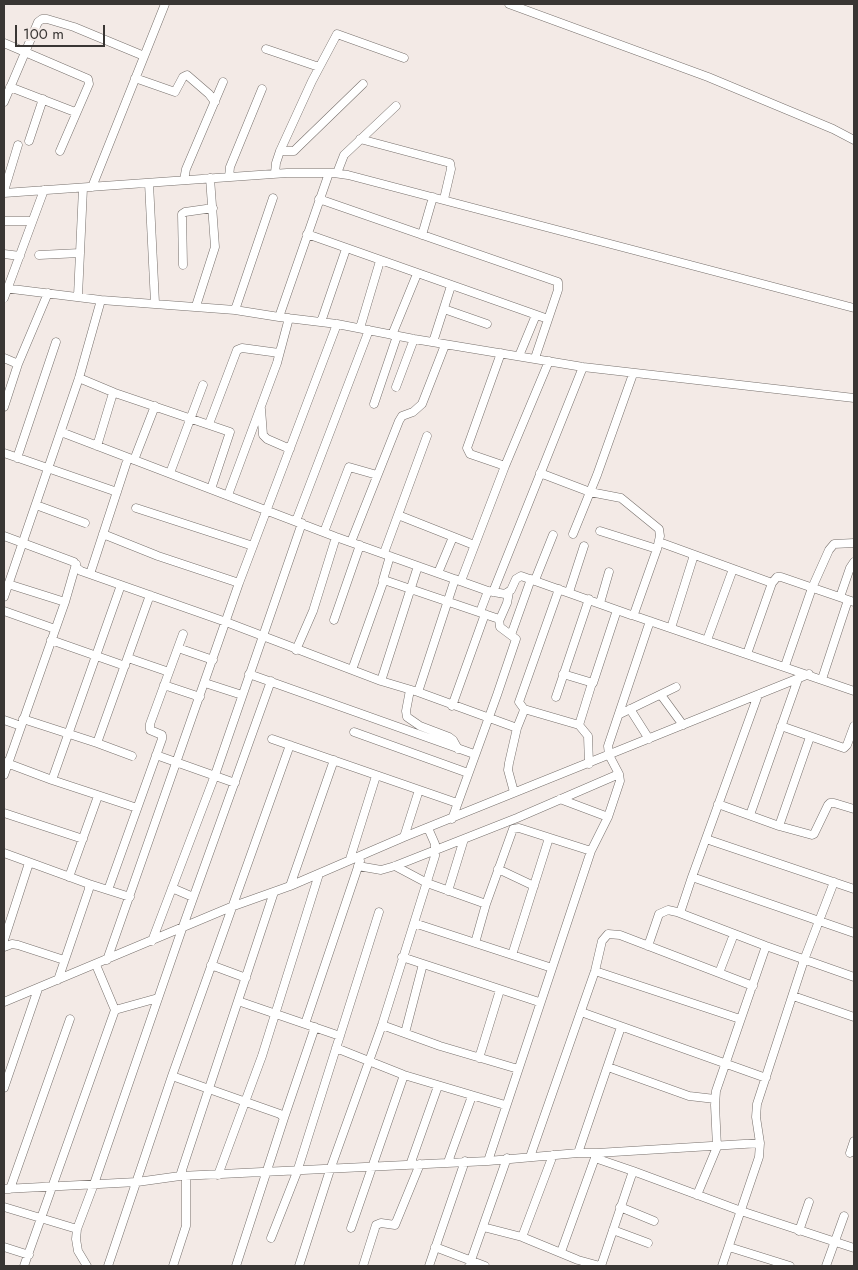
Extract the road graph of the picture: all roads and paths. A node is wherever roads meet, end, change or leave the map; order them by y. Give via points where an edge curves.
1 (165, 4) edge
2 (509, 4) edge
3 (4, 43) edge
4 (266, 49) dead end
5 (25, 52) junction
6 (144, 56) junction
7 (404, 58) dead end
8 (319, 67) junction
9 (136, 78) junction
10 (223, 82) dead end
11 (363, 84) dead end
12 (10, 86) junction
13 (262, 89) dead end
14 (43, 99) junction
15 (4, 102) edge
16 (215, 102) junction
17 (396, 106) dead end
18 (76, 112) junction
19 (360, 139) junction
20 (854, 140) edge
21 (29, 141) dead end
22 (18, 145) dead end
23 (60, 151) dead end
24 (280, 151) junction
25 (275, 168) junction
26 (338, 170) junction
27 (229, 172) junction
28 (329, 173) junction
29 (185, 175) junction
30 (210, 178) junction
31 (149, 183) junction
32 (91, 184) junction
33 (44, 190) junction
34 (4, 192) edge
35 (444, 196) junction
36 (434, 197) junction
37 (273, 198) dead end
38 (319, 199) junction
39 (213, 208) junction
40 (4, 221) edge
41 (32, 221) junction
42 (307, 234) junction
43 (422, 236) junction
44 (346, 249) junction
45 (80, 252) junction
46 (4, 254) edge
47 (39, 255) dead end
48 (20, 256) junction
49 (380, 261) junction
50 (183, 264) dead end
51 (417, 274) junction
52 (452, 286) junction
53 (6, 288) edge
54 (48, 293) junction
55 (78, 296) junction
56 (4, 298) edge
57 (101, 300) junction
58 (155, 303) junction
59 (196, 306) junction
60 (854, 308) edge
61 (444, 309) junction
62 (235, 310) junction
63 (536, 315) junction
64 (279, 318) junction
65 (289, 318) junction
66 (548, 319) junction
67 (321, 322) junction
68 (337, 324) junction
69 (487, 324) dead end
70 (360, 328) junction
71 (369, 330) junction
72 (395, 336) junction
73 (414, 339) junction
74 (56, 342) dead end
75 (433, 342) junction
76 (445, 345) junction
77 (502, 353) junction
78 (279, 354) junction
79 (520, 356) junction
80 (4, 358) edge
81 (535, 358) junction
82 (549, 361) junction
83 (18, 364) junction
84 (583, 367) junction
85 (633, 374) junction
86 (80, 378) junction
87 (202, 385) dead end
88 (396, 387) dead end
89 (114, 393) junction
90 (854, 398) edge
91 (374, 404) dead end
92 (4, 406) edge
93 (155, 406) junction
94 (260, 407) junction
95 (191, 418) junction
96 (210, 424) junction
97 (61, 432) junction
98 (427, 436) dead end
99 (97, 446) junction
100 (290, 448) junction
101 (4, 453) edge
102 (17, 458) junction
103 (131, 459) junction
104 (505, 466) junction
105 (48, 468) junction
106 (170, 473) junction
107 (540, 473) junction
108 (377, 475) junction
109 (211, 489) junction
110 (117, 492) junction
111 (590, 492) junction
112 (228, 496) junction
113 (36, 505) junction
114 (136, 508) dead end
115 (266, 510) junction
116 (398, 515) junction
117 (299, 522) junction
118 (85, 523) dead end
119 (600, 531) dead end
120 (324, 532) junction
121 (103, 534) junction
122 (573, 534) dead end
123 (553, 535) dead end
124 (4, 536) edge
125 (336, 536) junction
126 (453, 537) junction
127 (351, 542) junction
128 (854, 543) edge
129 (22, 544) junction
130 (360, 545) junction
131 (474, 545) junction
132 (658, 545) junction
133 (253, 546) junction
134 (584, 546) dead end
135 (387, 554) junction
136 (694, 555) junction
137 (854, 562) edge
138 (76, 564) junction
139 (418, 566) junction
140 (733, 570) junction
141 (610, 572) dead end
142 (438, 573) junction
143 (90, 574) junction
144 (383, 580) junction
145 (458, 580) junction
146 (533, 580) junction
147 (772, 583) junction
148 (8, 584) junction
149 (239, 584) junction
150 (121, 586) junction
151 (812, 588) junction
152 (410, 589) junction
153 (559, 589) junction
154 (490, 592) junction
155 (510, 592) junction
156 (569, 592) junction
157 (150, 596) junction
158 (4, 597) edge
159 (589, 600) junction
160 (848, 600) edge
161 (448, 601) junction
162 (65, 602) junction
163 (600, 604) junction
164 (617, 610) junction
165 (4, 611) edge
166 (482, 613) junction
167 (632, 615) junction
168 (500, 619) junction
169 (334, 620) dead end
170 (650, 621) junction
171 (226, 622) junction
172 (671, 628) junction
173 (55, 629) junction
174 (184, 634) dead end
175 (511, 635) junction
176 (262, 637) junction
177 (51, 640) junction
178 (707, 640) junction
179 (178, 648) junction
180 (296, 650) junction
181 (748, 654) junction
182 (95, 655) junction
183 (213, 660) junction
184 (126, 662) junction
185 (785, 666) junction
186 (352, 670) junction
187 (169, 672) junction
188 (249, 674) junction
189 (563, 674) junction
190 (809, 674) junction
191 (798, 679) junction
192 (822, 679) junction
193 (382, 681) junction
194 (271, 682) junction
195 (205, 683) junction
196 (592, 683) junction
197 (164, 685) junction
198 (676, 688) dead end
199 (410, 690) junction
200 (854, 691) edge
201 (418, 692) junction
202 (242, 695) junction
203 (661, 695) junction
204 (758, 695) junction
205 (200, 697) junction
206 (556, 697) dead end
207 (452, 706) junction
208 (524, 709) junction
209 (630, 709) junction
210 (620, 714) junction
211 (489, 718) junction
212 (4, 720) edge
213 (22, 723) junction
214 (579, 725) junction
215 (683, 725) junction
216 (781, 726) junction
217 (518, 728) junction
218 (854, 729) edge
219 (354, 732) dead end
220 (68, 733) junction
221 (810, 737) junction
222 (272, 738) dead end
223 (649, 739) junction
224 (98, 743) junction
225 (290, 745) junction
226 (458, 749) junction
227 (474, 754) junction
228 (609, 755) junction
229 (132, 756) dead end
230 (156, 756) junction
231 (334, 760) junction
232 (6, 762) edge
233 (177, 763) junction
234 (589, 764) junction
235 (468, 773) junction
236 (619, 774) junction
237 (4, 775) edge
238 (215, 775) junction
239 (376, 776) junction
240 (52, 780) junction
241 (235, 783) junction
242 (419, 790) junction
243 (514, 792) junction
244 (98, 796) junction
245 (560, 799) junction
246 (457, 803) junction
247 (718, 804) junction
248 (137, 808) junction
249 (854, 809) edge
250 (4, 812) edge
251 (750, 815) junction
252 (608, 817) junction
253 (452, 818) junction
254 (779, 826) junction
255 (428, 828) junction
256 (404, 837) junction
257 (549, 838) junction
258 (83, 839) junction
259 (464, 839) junction
260 (706, 839) junction
261 (436, 850) junction
262 (590, 851) junction
263 (4, 853) edge
264 (362, 854) junction
265 (350, 859) junction
266 (29, 863) junction
267 (358, 866) junction
268 (395, 866) junction
269 (498, 870) junction
270 (319, 874) junction
271 (69, 877) junction
272 (692, 877) junction
273 (834, 882) junction
274 (427, 883) junction
275 (89, 884) junction
276 (290, 886) junction
277 (534, 886) junction
278 (172, 888) junction
279 (854, 889) edge
280 (108, 890) junction
281 (448, 891) junction
282 (274, 892) junction
283 (130, 897) junction
284 (194, 897) junction
285 (486, 904) junction
286 (231, 908) junction
287 (379, 912) dead end
288 (680, 913) junction
289 (818, 921) junction
290 (414, 923) junction
291 (182, 929) junction
292 (854, 933) edge
293 (734, 934) junction
294 (4, 940) edge
295 (152, 941) junction
296 (475, 943) junction
297 (648, 946) junction
298 (766, 946) junction
299 (4, 947) edge
300 (512, 955) junction
301 (402, 957) junction
302 (64, 960) junction
303 (107, 960) junction
304 (804, 960) junction
305 (423, 964) junction
306 (96, 965) junction
307 (211, 965) junction
308 (552, 968) junction
309 (595, 971) junction
310 (719, 973) junction
311 (854, 977) edge
312 (246, 978) junction
313 (58, 980) junction
314 (753, 986) junction
315 (38, 989) junction
316 (500, 990) junction
317 (793, 996) junction
318 (158, 998) junction
319 (238, 1001) junction
320 (4, 1002) edge
321 (539, 1002) junction
322 (115, 1010) junction
323 (581, 1012) junction
324 (275, 1013) junction
325 (854, 1015) edge
326 (70, 1019) dead end
327 (740, 1019) junction
328 (305, 1024) junction
329 (382, 1024) junction
330 (621, 1026) junction
331 (315, 1027) junction
332 (405, 1033) junction
333 (340, 1036) junction
334 (336, 1048) junction
335 (479, 1058) junction
336 (369, 1061) junction
337 (726, 1062) junction
338 (608, 1067) junction
339 (518, 1069) junction
340 (404, 1075) junction
341 (172, 1076) junction
342 (766, 1078) junction
343 (438, 1086) junction
344 (4, 1088) edge
345 (208, 1089) junction
346 (472, 1096) junction
347 (715, 1099) junction
348 (245, 1102) junction
349 (505, 1105) junction
350 (284, 1118) junction
351 (854, 1141) edge
352 (760, 1143) junction
353 (717, 1146) junction
354 (578, 1153) junction
355 (850, 1153) dead end
356 (553, 1155) junction
357 (596, 1156) junction
358 (530, 1157) junction
359 (508, 1158) junction
360 (465, 1161) junction
361 (488, 1161) junction
362 (448, 1162) junction
363 (410, 1164) junction
364 (420, 1164) junction
365 (372, 1167) junction
366 (330, 1170) junction
367 (633, 1171) junction
368 (265, 1172) junction
369 (296, 1172) junction
370 (218, 1175) junction
371 (183, 1176) junction
372 (137, 1182) junction
373 (94, 1184) junction
374 (52, 1187) junction
375 (7, 1189) edge
376 (697, 1195) junction
377 (809, 1202) dead end
378 (4, 1208) edge
379 (620, 1208) junction
380 (741, 1211) junction
381 (844, 1216) dead end
382 (42, 1218) junction
383 (654, 1221) dead end
384 (483, 1226) junction
385 (351, 1228) dead end
386 (77, 1229) junction
387 (612, 1230) junction
388 (799, 1231) junction
389 (522, 1237) junction
390 (271, 1238) dead end
391 (834, 1242) junction
392 (648, 1243) dead end
393 (4, 1247) edge
394 (435, 1247) junction
395 (729, 1247) junction
396 (854, 1248) edge
397 (561, 1252) junction
398 (29, 1255) junction
399 (765, 1262) edge
400 (577, 1263) edge
401 (469, 1264) edge
402 (24, 1266) edge
403 (87, 1266) edge
404 (108, 1266) edge
405 (174, 1266) edge
406 (236, 1266) edge
407 (299, 1266) edge
408 (363, 1266) edge
409 (428, 1266) edge
410 (485, 1266) edge
411 (601, 1266) edge
412 (722, 1266) edge
413 (790, 1266) edge
414 (826, 1266) edge

1 - 6 street
2 - 20 street via 708,76 833,128
3 - 5 street
4 - 8 street
5 - 6 street via 38,22 44,18
5 - 12 street
5 - 18 street via 88,79 89,84
6 - 9 street
7 - 8 street via 337,34
8 - 24 street
9 - 16 street via 175,92 183,76 188,74
9 - 32 street
10 - 16 street
11 - 24 street via 294,151
12 - 14 street
12 - 15 street
13 - 27 street
14 - 18 street
14 - 21 street
16 - 29 street
17 - 19 street
18 - 23 street
19 - 26 street via 344,154
19 - 35 street via 450,163
22 - 34 street
24 - 25 street
25 - 27 street
25 - 28 street
26 - 28 street
26 - 36 street
27 - 30 street
28 - 38 street
29 - 30 street
29 - 31 street
30 - 39 street
31 - 32 street
31 - 58 street
32 - 33 street
32 - 45 street
33 - 34 street
33 - 41 street
35 - 36 street
35 - 60 street
36 - 43 street
37 - 62 street
38 - 42 street
38 - 43 street
39 - 50 street via 182,214
39 - 59 street via 215,247
40 - 41 street
41 - 48 street
42 - 44 street
42 - 64 street
43 - 66 street via 558,282
44 - 49 street
44 - 67 street
45 - 47 street
45 - 55 street
46 - 48 street
48 - 53 street
49 - 51 street
49 - 70 street
51 - 52 street
51 - 72 street
52 - 61 street
52 - 63 street
53 - 54 street
53 - 56 street
54 - 55 street
54 - 83 street
55 - 57 street
57 - 58 street
57 - 86 street
58 - 59 street
59 - 62 street
61 - 69 street
61 - 75 street
62 - 64 street
63 - 66 street
63 - 79 street
64 - 65 street
65 - 67 street
65 - 78 street
66 - 81 street
67 - 68 street
68 - 70 street
68 - 100 street
70 - 71 street
71 - 72 street
71 - 117 street
72 - 73 street
72 - 91 street
73 - 75 street
73 - 88 street
74 - 102 street
75 - 76 street
76 - 77 street
76 - 108 street via 422,404 402,416
77 - 79 street
77 - 104 street via 467,448 470,454
78 - 94 street
78 - 96 street via 237,350
79 - 81 street
80 - 83 street
81 - 82 street
82 - 84 street
82 - 104 street
83 - 92 street
84 - 85 street
84 - 107 street
85 - 90 street
85 - 111 street
86 - 89 street
86 - 97 street
87 - 95 street
89 - 93 street
89 - 99 street
93 - 95 street
93 - 103 street
94 - 100 street via 263,435
94 - 112 street
95 - 96 street
95 - 106 street
96 - 109 street via 228,430 230,434
97 - 99 street
97 - 105 street
98 - 116 street
99 - 103 street
100 - 115 street
101 - 102 street
102 - 105 street
103 - 106 street
103 - 110 street
104 - 131 street
105 - 110 street
105 - 113 street
106 - 109 street
107 - 111 street
107 - 154 street
108 - 120 street via 349,467
108 - 127 street
109 - 112 street
110 - 121 street
111 - 122 street
111 - 132 street via 621,498 659,529
112 - 115 street
113 - 118 street
113 - 129 street
114 - 133 street
115 - 117 street
115 - 133 street
116 - 126 street
116 - 135 street
117 - 120 street
117 - 176 street
119 - 132 street
120 - 125 street
121 - 143 street
121 - 149 street
123 - 146 street
124 - 129 street
125 - 127 street
125 - 180 street via 314,610
126 - 131 street
126 - 142 street
127 - 130 street
128 - 151 street via 832,546
129 - 138 street
129 - 148 street
130 - 135 street
130 - 169 street
131 - 145 street
132 - 136 street
132 - 167 street
133 - 149 street
134 - 156 street
135 - 139 street
135 - 144 street
136 - 140 street
136 - 172 street
137 - 160 street via 850,568
138 - 143 street via 78,570
138 - 162 street
139 - 142 street
139 - 152 street
140 - 147 street
140 - 178 street
141 - 163 street
142 - 145 street
143 - 150 street
144 - 152 street
144 - 186 street
145 - 154 street
145 - 161 street
146 - 153 street
146 - 155 street via 518,577
146 - 175 street
147 - 151 street via 776,577 781,577
147 - 181 street
148 - 158 street
148 - 162 street
149 - 171 street
150 - 157 street
150 - 182 street
151 - 160 street
151 - 185 street
152 - 161 street
152 - 193 street
153 - 156 street
153 - 208 street via 519,702
154 - 155 street
154 - 166 street
155 - 168 street
156 - 159 street
157 - 171 street
157 - 184 street
159 - 163 street
159 - 189 street
160 - 192 street
161 - 166 street
161 - 201 street
162 - 173 street
163 - 164 street
164 - 167 street
164 - 196 street
165 - 173 street
166 - 168 street
166 - 207 street
167 - 170 street
168 - 175 street via 500,627
170 - 172 street
170 - 210 street
171 - 176 street
171 - 183 street
172 - 178 street
173 - 177 street
174 - 179 street
175 - 211 street via 516,642
176 - 180 street
176 - 188 street
177 - 182 street
177 - 213 street
178 - 181 street
179 - 183 street
179 - 187 street
180 - 186 street
181 - 185 street
182 - 184 street
182 - 220 street
183 - 195 street
184 - 187 street
184 - 224 street
185 - 190 street
186 - 193 street
187 - 197 street
188 - 194 street
188 - 202 street
189 - 196 street
189 - 206 street
190 - 191 street
190 - 192 street
191 - 204 street
191 - 216 street
192 - 200 street
193 - 199 street
194 - 226 street
194 - 241 street
195 - 202 street
195 - 205 street
196 - 214 street
197 - 205 street
197 - 230 street via 149,727 162,737
198 - 203 street
199 - 201 street
199 - 226 street via 407,717 420,726 449,737
201 - 207 street
202 - 238 street
203 - 209 street
203 - 215 street
204 - 215 street
204 - 247 street
205 - 233 street
207 - 211 street
208 - 214 street
208 - 217 street
209 - 210 street
209 - 223 street
210 - 228 street via 608,746
211 - 217 street
211 - 227 street
212 - 213 street
213 - 220 street
213 - 232 street
214 - 234 street via 588,736
215 - 223 street
216 - 221 street
216 - 251 street
217 - 243 street via 508,763
218 - 221 street via 844,748
219 - 235 street
220 - 224 street
220 - 240 street
221 - 254 street
222 - 225 street
223 - 228 street
224 - 229 street
225 - 231 street
225 - 286 street
226 - 227 street
227 - 235 street
228 - 234 street
228 - 236 street
230 - 233 street
230 - 248 street
231 - 239 street
231 - 276 street
232 - 237 street
232 - 240 street
233 - 238 street
233 - 283 street
234 - 243 street
235 - 246 street
236 - 245 street
236 - 252 street via 620,781
238 - 241 street
238 - 278 street
239 - 242 street
239 - 265 street
240 - 244 street
241 - 284 street
242 - 246 street
242 - 256 street
243 - 253 street
244 - 248 street
244 - 258 street
245 - 252 street
245 - 259 street
246 - 253 street
247 - 251 street
247 - 260 street
248 - 280 street
249 - 254 street via 830,803 812,835
250 - 258 street
251 - 254 street
252 - 262 street
253 - 255 street
255 - 256 street
255 - 261 street
256 - 264 street
257 - 262 street
257 - 269 street via 519,828 512,829
257 - 277 street
258 - 271 street
259 - 261 street
259 - 281 street
260 - 272 street
260 - 273 street
261 - 268 street
261 - 274 street
262 - 308 street
263 - 266 street
264 - 265 street
264 - 267 street
265 - 270 street
266 - 271 street
266 - 294 street
267 - 268 street via 381,870
267 - 328 street
268 - 274 street
269 - 277 street
269 - 285 street
270 - 276 street
270 - 324 street
271 - 275 street
272 - 288 street
272 - 289 street
273 - 279 street
273 - 289 street
274 - 281 street
274 - 290 street
275 - 280 street
275 - 302 street
276 - 282 street
277 - 300 street
278 - 284 street
278 - 295 street
280 - 283 street
281 - 285 street
282 - 286 street
282 - 312 street
283 - 303 street
284 - 291 street
285 - 296 street
286 - 291 street
286 - 307 street
287 - 333 street
288 - 293 street
288 - 297 street via 668,910 659,914
289 - 292 street
289 - 304 street
290 - 296 street
290 - 301 street
291 - 295 street
291 - 318 street
293 - 298 street
293 - 310 street
295 - 303 street
296 - 300 street
297 - 309 street via 608,934 602,941
297 - 310 street
298 - 304 street
298 - 314 street
299 - 302 street via 18,945
300 - 308 street
301 - 305 street
301 - 329 street
302 - 313 street
303 - 306 street
304 - 311 street
304 - 317 street
305 - 316 street
305 - 332 street
306 - 313 street
306 - 322 street
307 - 312 street
307 - 341 street
308 - 321 street
309 - 323 street
309 - 327 street
310 - 314 street
312 - 319 street
313 - 315 street
314 - 327 street
315 - 320 street
315 - 344 street
316 - 321 street
316 - 335 street
317 - 325 street
317 - 342 street
318 - 322 street
318 - 373 street
319 - 324 street
319 - 345 street
321 - 339 street
322 - 374 street
323 - 330 street
323 - 358 street
324 - 328 street
324 - 348 street
326 - 375 street
327 - 337 street
328 - 331 street
329 - 332 street
329 - 336 street
330 - 337 street
330 - 338 street
331 - 333 street
331 - 350 street
332 - 335 street
333 - 334 street
334 - 336 street
334 - 369 street
335 - 339 street
336 - 340 street
336 - 366 street
337 - 342 street
337 - 347 street
338 - 347 street via 689,1096
338 - 354 street
339 - 349 street
340 - 343 street
340 - 365 street
341 - 345 street
341 - 372 street
342 - 352 street via 756,1111
343 - 346 street
343 - 363 street
345 - 348 street
345 - 371 street
346 - 349 street
346 - 362 street
347 - 353 street
348 - 350 street
348 - 370 street
349 - 361 street
350 - 368 street
351 - 355 street
352 - 353 street
352 - 380 street via 758,1164
353 - 357 street
353 - 376 street
354 - 356 street
354 - 357 street
356 - 358 street
356 - 389 street
357 - 367 street
357 - 397 street
358 - 359 street
359 - 361 street
359 - 384 street
360 - 361 street
360 - 362 street
360 - 394 street
362 - 364 street
363 - 364 street
363 - 365 street
364 - 408 street via 395,1225 376,1225
365 - 366 street
365 - 385 street
366 - 369 street
366 - 407 street
367 - 376 street
367 - 379 street
368 - 369 street
368 - 370 street
368 - 406 street
369 - 390 street
370 - 371 street
371 - 372 street
371 - 405 street via 187,1218
372 - 373 street
372 - 404 street
373 - 374 street
373 - 386 street
374 - 375 street
374 - 382 street
376 - 380 street
377 - 388 street
378 - 382 street
379 - 383 street
379 - 387 street
380 - 388 street
380 - 395 street
381 - 391 street
382 - 386 street
382 - 398 street
384 - 389 street
384 - 401 street
386 - 403 street via 78,1251
387 - 392 street
387 - 411 street
388 - 391 street
389 - 397 street
391 - 396 street
391 - 414 street
393 - 398 street
394 - 401 street
394 - 409 street
395 - 399 street
395 - 412 street
397 - 400 street
398 - 402 street
399 - 413 street
400 - 411 street
401 - 410 street

